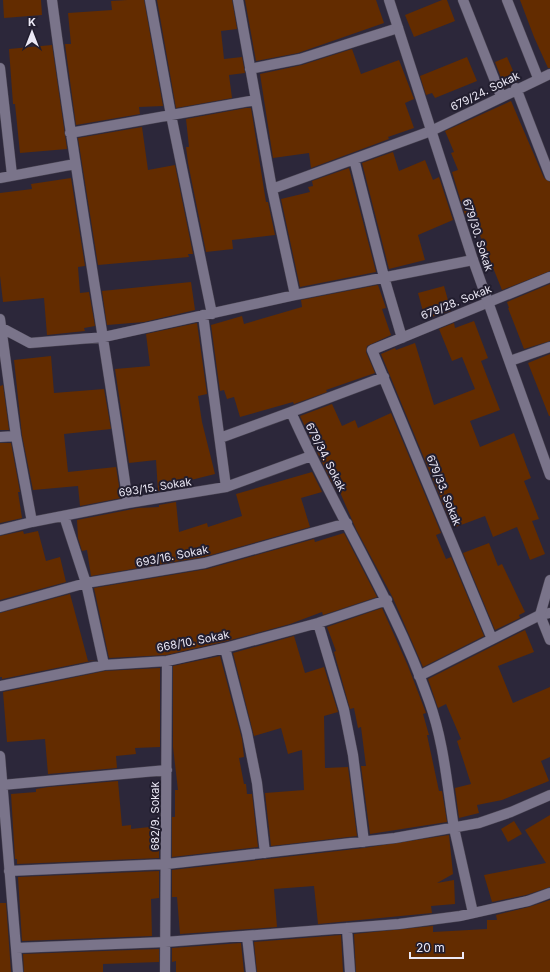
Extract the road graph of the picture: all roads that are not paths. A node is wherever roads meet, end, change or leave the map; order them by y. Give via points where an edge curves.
1 (52, 0) edge
2 (150, 0) edge
3 (238, 0) edge
4 (389, 0) edge
5 (463, 0) edge
6 (507, 0) edge
7 (398, 28) junction
8 (0, 68) edge
9 (250, 68) junction
10 (550, 74) edge
11 (538, 78) junction
12 (516, 88) junction
13 (502, 96) junction
14 (256, 100) junction
15 (171, 115) junction
16 (431, 131) junction
17 (70, 134) junction
18 (354, 159) junction
19 (75, 164) junction
20 (12, 175) junction
21 (550, 176) edge
22 (0, 178) edge
23 (272, 189) junction
24 (473, 260) junction
25 (384, 277) junction
26 (550, 277) edge
27 (295, 294) junction
28 (488, 302) junction
29 (207, 315) junction
30 (0, 324) edge
31 (104, 337) junction
32 (402, 338) junction
33 (550, 347) edge
34 (372, 350) joint
35 (510, 361) junction
36 (384, 377) junction
37 (291, 412) junction
38 (16, 436) junction
39 (0, 437) edge
40 (220, 438) junction
41 (550, 439) edge
42 (540, 443) junction
43 (311, 456) junction
44 (550, 475) edge
45 (226, 488) junction
46 (128, 503) junction
47 (64, 516) junction
48 (32, 522) junction
49 (347, 523) junction
50 (0, 530) edge
51 (550, 580) edge
52 (86, 584) junction
53 (387, 600) junction
54 (0, 607) edge
55 (545, 614) edge
56 (318, 623) junction
57 (492, 639) junction
58 (550, 640) edge
59 (225, 648) junction
60 (167, 661) junction
61 (104, 665) junction
62 (419, 676) junction
63 (0, 686) edge
64 (0, 756) edge
65 (167, 770) junction
66 (2, 786) junction
67 (550, 794) edge
68 (454, 828) junction
69 (364, 842) junction
70 (266, 853) junction
71 (167, 864) junction
72 (9, 871) junction
73 (550, 893) edge
74 (473, 913) junction
75 (347, 928) junction
76 (247, 936) junction
77 (165, 942) junction
78 (16, 948) junction
79 (18, 972) edge
80 (165, 972) edge
81 (252, 972) edge
82 (350, 972) edge

1 - 17 street
2 - 15 street
3 - 9 street
4 - 7 street, 679/30. Sokak
5 - 13 street
6 - 11 street
7 - 9 street via 300,59
7 - 16 street, 679/30. Sokak
8 - 20 street
9 - 14 street
10 - 11 street, 679/24. Sokak
11 - 12 street, 679/24. Sokak
12 - 13 street, 679/24. Sokak
12 - 21 street
13 - 16 street, 679/24. Sokak
14 - 15 street
14 - 23 street
15 - 17 street
15 - 29 street
16 - 18 street, 679/24. Sokak
16 - 24 street, 679/30. Sokak
17 - 19 street
18 - 23 street, 679/24. Sokak
18 - 25 street
19 - 20 street
19 - 31 street
20 - 22 street
23 - 27 street
24 - 25 street
24 - 28 street, 679/30. Sokak
25 - 27 street
25 - 32 street
26 - 28 street, 679/28. Sokak
27 - 29 street
28 - 32 street, 679/28. Sokak
28 - 35 street, 679/30. Sokak
29 - 31 street
29 - 40 street
30 - 31 street via 30,343
30 - 38 street
31 - 46 street
32 - 34 street, 679/28. Sokak
33 - 35 street
34 - 36 street, 679/33. Sokak
35 - 42 street, 679/30. Sokak
36 - 37 street, 679/34. Sokak
36 - 57 street, 679/33. Sokak
37 - 40 street
37 - 43 street, 679/34. Sokak
38 - 39 street
38 - 48 street
40 - 45 street
41 - 42 street
42 - 44 street, 679/30. Sokak
43 - 45 street, 693/15. Sokak
43 - 49 street, 679/34. Sokak
45 - 46 street, 693/15. Sokak
46 - 47 street, 693/15. Sokak
47 - 48 street, 693/15. Sokak
47 - 52 street
48 - 50 street, 693/15. Sokak
49 - 52 street, 693/16. Sokak via 205,563
49 - 53 street, 679/34. Sokak
51 - 55 street
52 - 54 street, 693/16. Sokak
52 - 61 street
53 - 56 street, 668/10. Sokak
53 - 62 street, 679/34. Sokak
55 - 57 street
55 - 58 street
56 - 59 street, 668/10. Sokak
56 - 69 street via 344,710 353,755
57 - 62 street
59 - 60 street, 668/10. Sokak
59 - 70 street via 247,733 257,783
60 - 61 street, 668/10. Sokak
60 - 65 street, 682/9. Sokak
61 - 63 street, 668/10. Sokak
62 - 68 street, 679/34. Sokak via 443,750
64 - 66 street
65 - 66 street
65 - 71 street, 682/9. Sokak
66 - 72 street
67 - 68 street via 479,823
68 - 69 street
68 - 74 street, 679/34. Sokak
69 - 70 street
70 - 71 street
71 - 72 street
71 - 77 street, 682/9. Sokak
72 - 78 street
73 - 74 street via 528,901
74 - 75 street via 399,924
75 - 76 street
75 - 82 street
76 - 77 street
76 - 81 street
77 - 78 street
77 - 80 street, 682/9. Sokak
78 - 79 street

